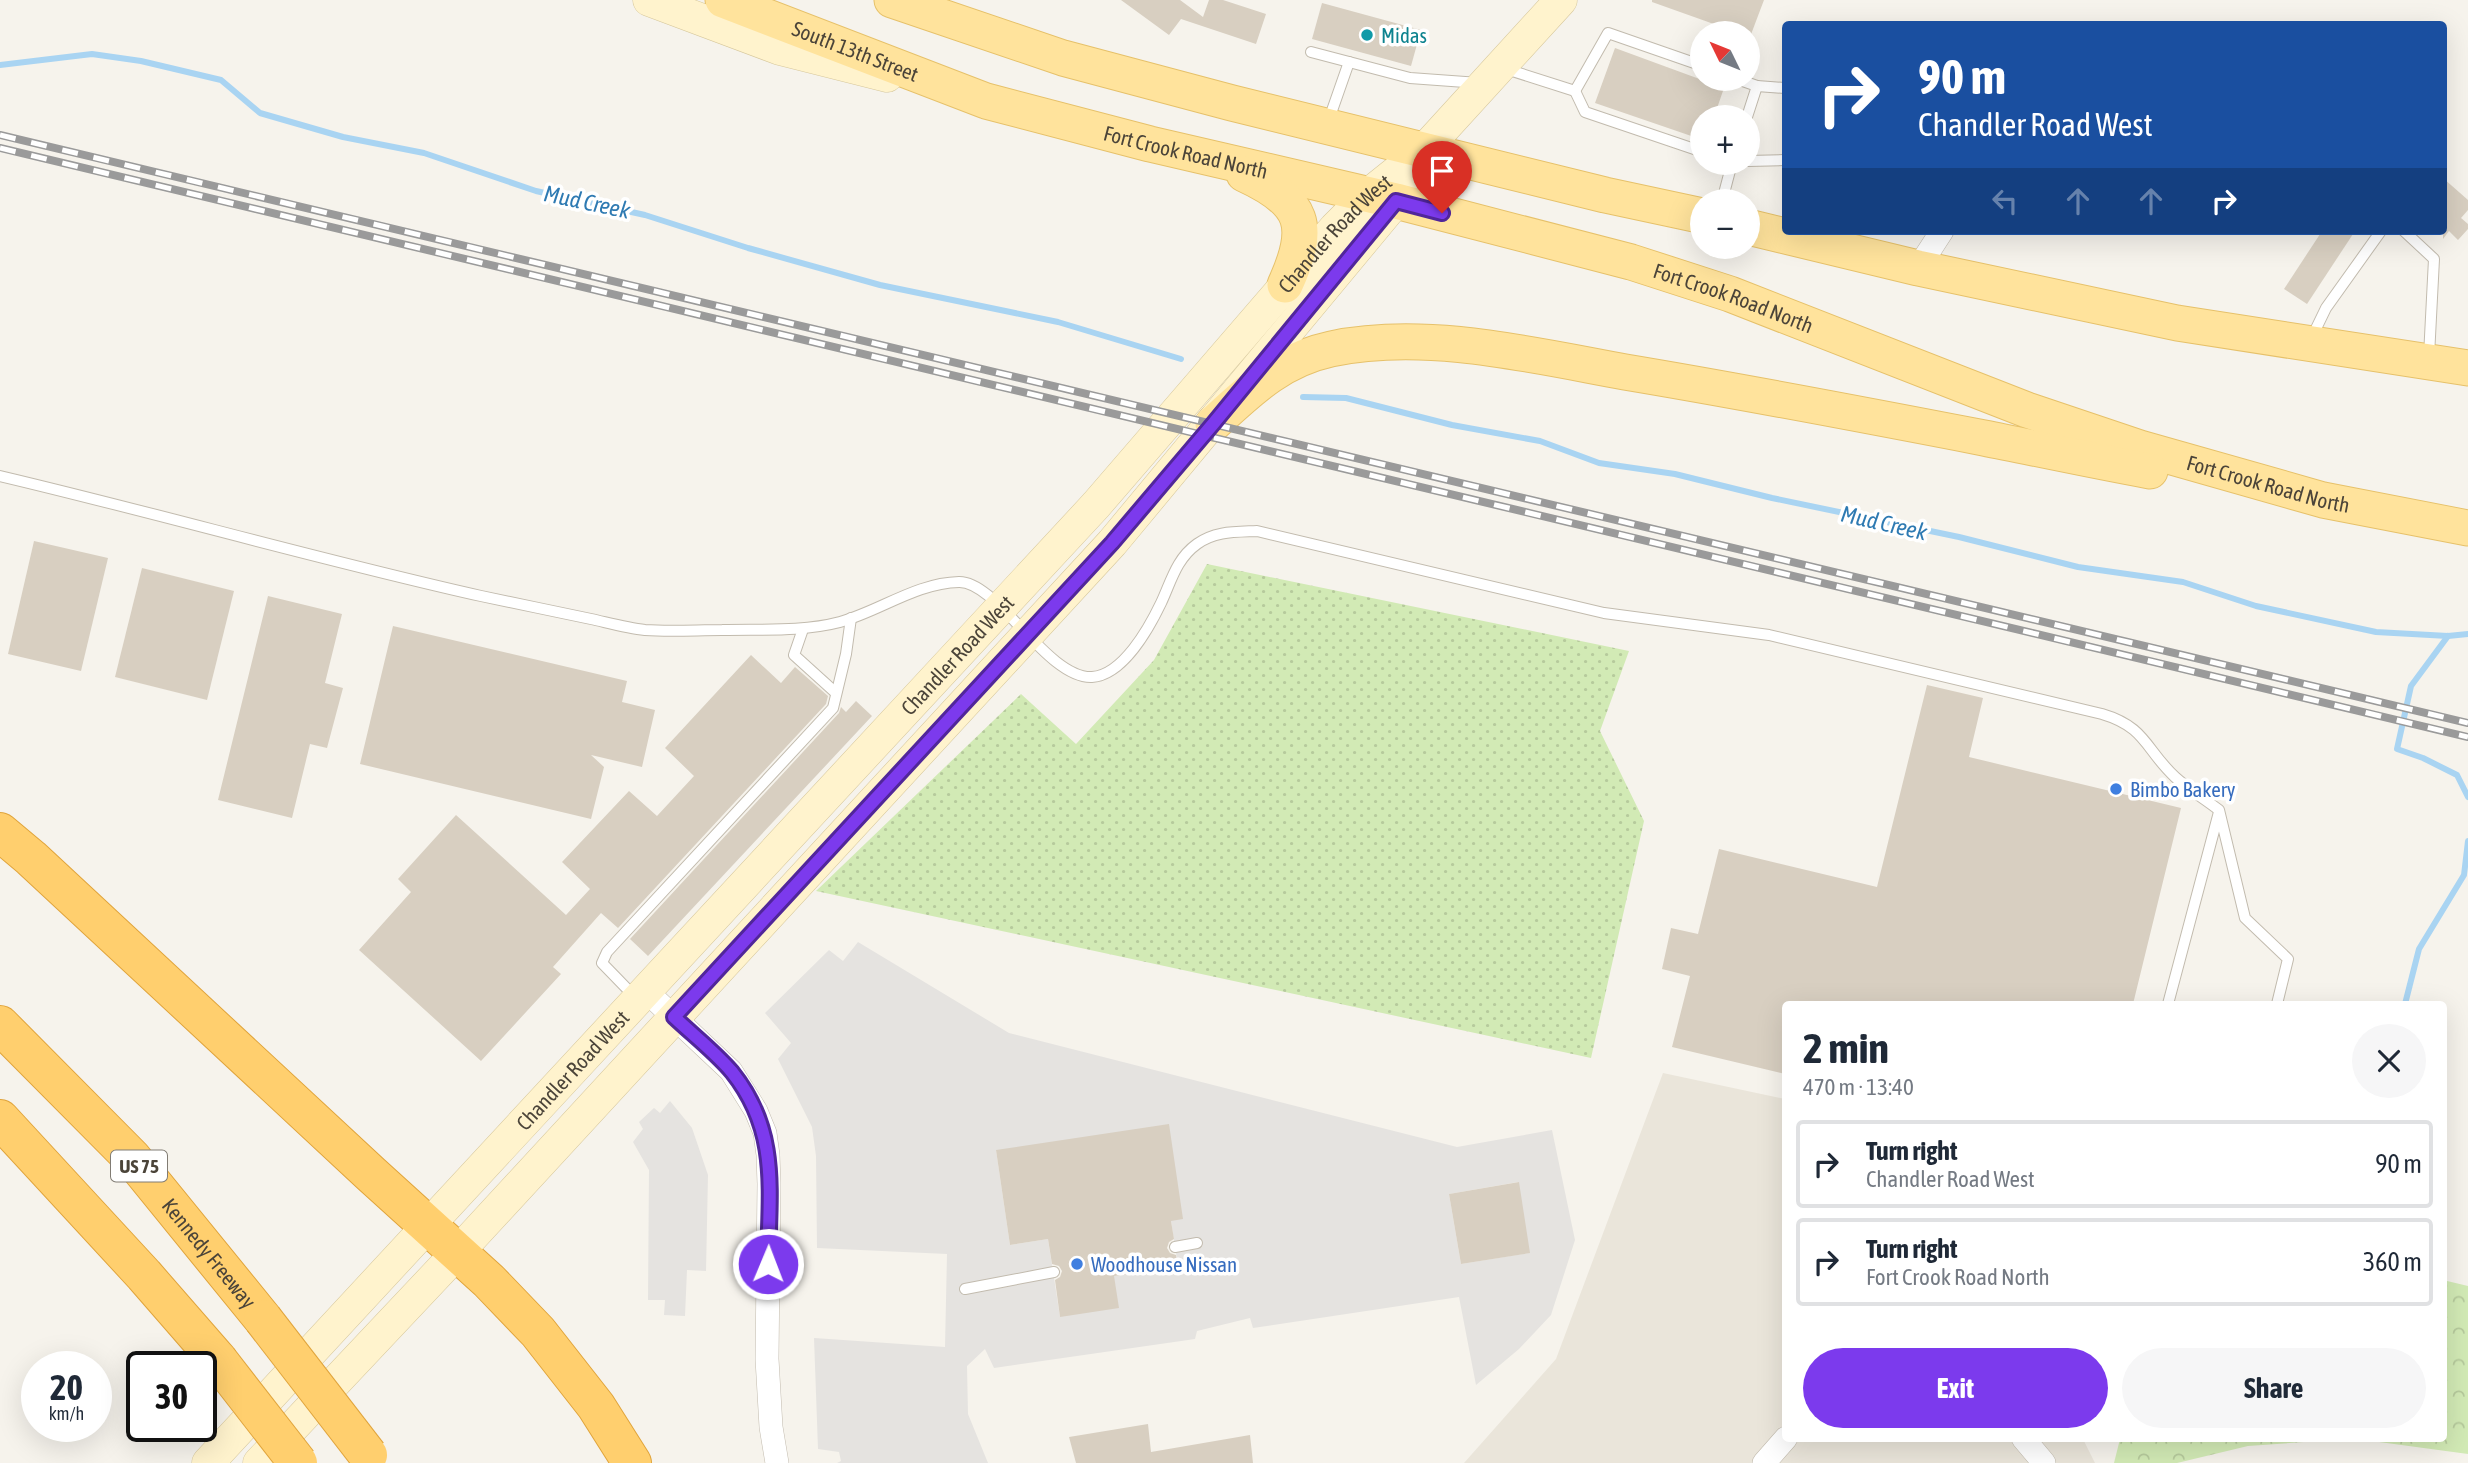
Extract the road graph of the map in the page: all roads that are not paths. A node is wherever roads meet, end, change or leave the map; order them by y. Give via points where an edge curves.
1 (649, 0) edge
2 (723, 0) edge
3 (1561, 0) edge
4 (916, 4) edge
5 (1645, 46) junction
6 (1311, 52) dead end
7 (1676, 57) junction
8 (1641, 58) dead end
9 (1349, 62) junction
10 (1690, 62) edge
11 (1672, 69) dead end
12 (1493, 75) junction
13 (1760, 86) edge
14 (1782, 88) edge
15 (1575, 91) junction
16 (986, 101) junction
17 (1327, 127) junction
18 (1690, 144) edge
19 (1424, 150) junction
20 (1210, 158) junction
21 (1782, 160) edge
22 (1760, 161) edge
23 (1383, 198) junction
24 (1690, 213) edge
25 (1760, 230) edge
26 (1939, 235) edge
27 (2378, 235) edge
28 (2408, 235) edge
29 (1918, 268) junction
30 (1286, 285) junction
31 (2309, 344) junction
32 (2429, 362) junction
33 (2468, 368) edge
34 (1213, 424) junction
35 (0, 476) edge
36 (2323, 500) junction
37 (2468, 528) edge
38 (1001, 609) junction
39 (852, 618) junction
40 (803, 629) junction
41 (1027, 635) junction
42 (836, 693) junction
43 (2219, 810) junction
44 (0, 832) edge
45 (641, 994) junction
46 (2169, 1001) edge
47 (2278, 1001) edge
48 (674, 1017) junction
49 (0, 1026) edge
50 (0, 1119) edge
51 (428, 1225) junction
52 (1197, 1243) dead end
53 (1175, 1247) dead end
54 (458, 1252) junction
55 (1054, 1272) dead end
56 (965, 1289) dead end
57 (1782, 1442) edge
58 (2027, 1442) edge
59 (371, 1459) edge
60 (208, 1463) edge
61 (259, 1463) edge
62 (298, 1463) edge
63 (632, 1463) edge
64 (777, 1463) edge
65 (1764, 1463) edge
66 (2045, 1463) edge

1 - 16 main road via 780,50
2 - 16 main road, South 13th Street
3 - 12 main road, Chandler Road West
4 - 17 main road via 1063,58
5 - 7 lane
5 - 8 lane
5 - 15 lane via 1608,33
6 - 9 lane
7 - 10 lane
7 - 11 lane
9 - 12 lane via 1410,78
9 - 17 lane
12 - 15 lane
12 - 19 main road, Chandler Road West
13 - 14 lane
15 - 18 lane via 1586,112 1620,118
16 - 20 main road, Fort Crook Road North
17 - 19 main road
19 - 23 main road, Chandler Road West
19 - 24 main road
20 - 23 main road, Fort Crook Road North
20 - 30 main road via 1268,187 1294,210 1302,240
21 - 22 lane
23 - 30 main road, Chandler Road West via 1335,229
23 - 34 main road, Chandler Road West
23 - 36 main road, Fort Crook Road North via 1631,262 1742,299 2027,410
25 - 29 main road
26 - 29 street
27 - 31 lane via 2326,307
28 - 32 lane via 2434,259
29 - 31 main road via 2177,323
30 - 38 main road, Chandler Road West
31 - 32 main road
32 - 33 main road
34 - 36 main road via 1260,381 1306,355 1404,340 1541,357 1735,390
34 - 41 main road, Chandler Road West
35 - 40 lane via 389,576 644,630
36 - 37 main road, Fort Crook Road North
38 - 39 lane via 983,590 962,581 932,587
38 - 41 lane
38 - 45 main road, Chandler Road West
39 - 40 lane
39 - 42 lane
40 - 42 lane via 794,655
41 - 43 lane via 1077,674 1093,677 1115,668 1139,642 1185,555 1219,533 1256,531 1604,613 1769,635 2121,719 2135,728 2177,779
41 - 48 main road, Chandler Road West
42 - 45 lane via 833,708 607,952 603,963
43 - 46 lane
43 - 47 lane via 2245,918 2288,959
44 - 51 highway
45 - 48 street
45 - 51 main road, Chandler Road West
48 - 54 main road, Chandler Road West
48 - 64 street via 731,1071 765,1133 769,1184 766,1359
49 - 59 highway, Kennedy Freeway / US 75, bridge via 132,1158
50 - 62 highway, bridge via 218,1360
51 - 54 highway
51 - 60 main road, Chandler Road West
52 - 53 lane
54 - 61 main road, Chandler Road West
54 - 63 highway via 538,1332 596,1406
55 - 56 lane
57 - 65 street
58 - 66 street

